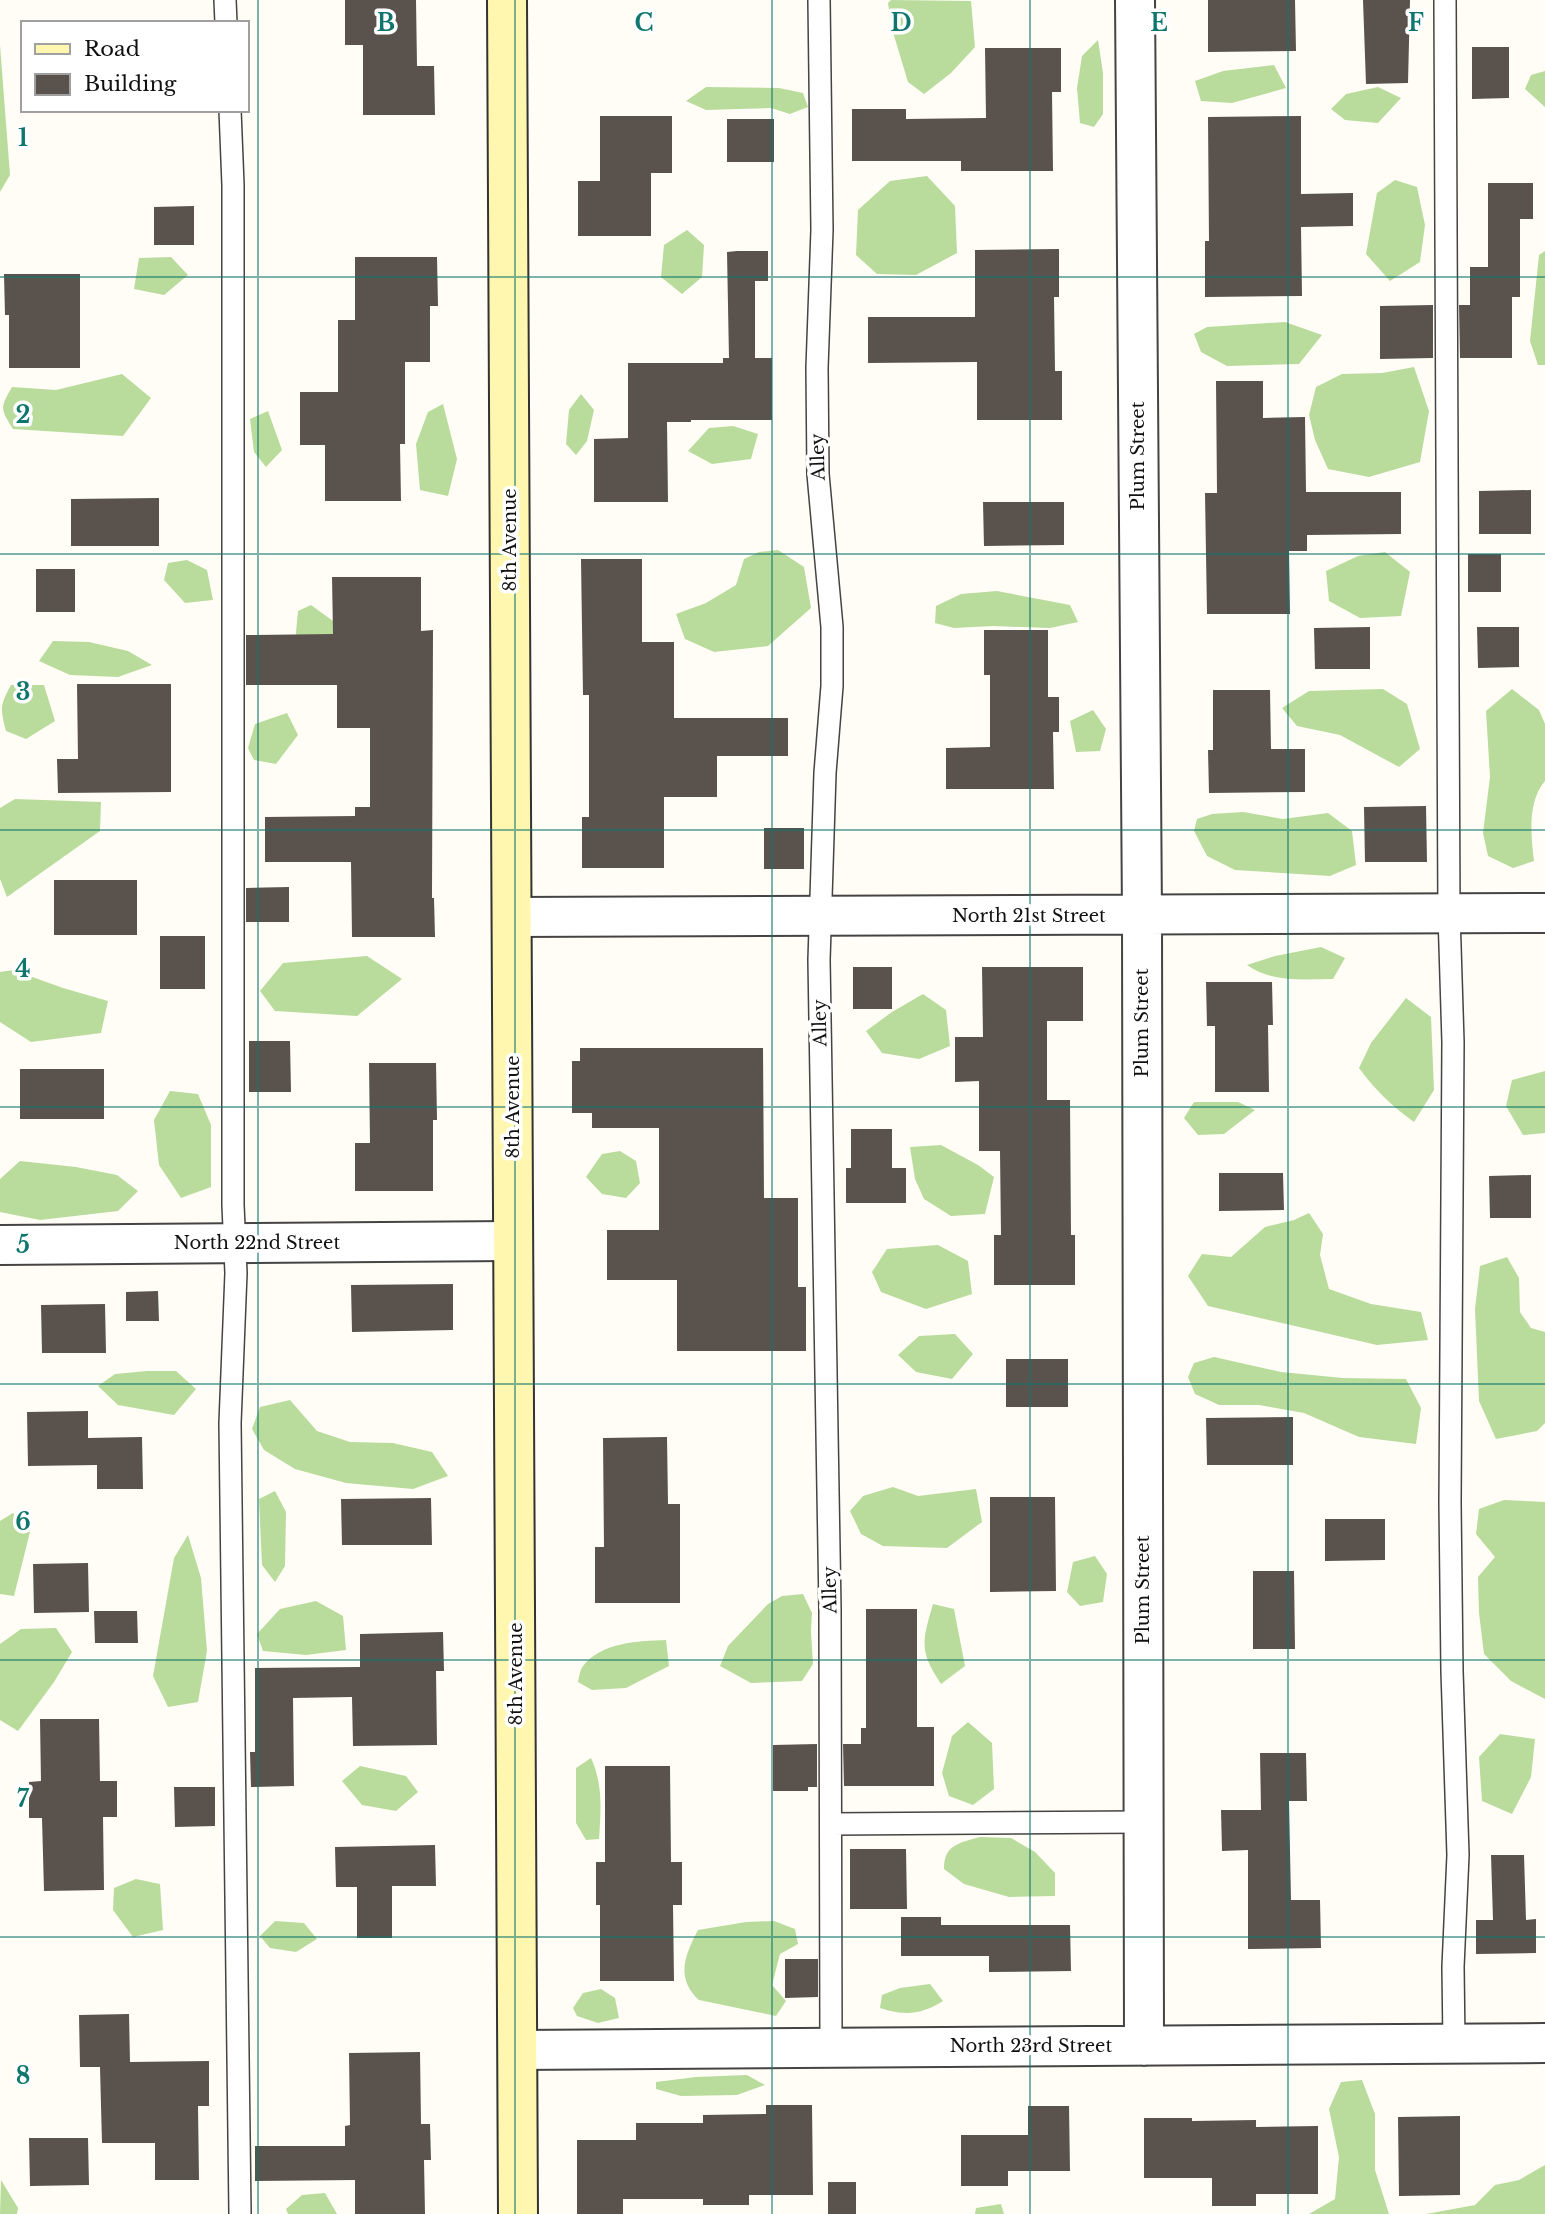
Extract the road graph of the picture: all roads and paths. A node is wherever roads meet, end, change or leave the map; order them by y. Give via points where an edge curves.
1 (225, 0) edge
2 (507, 0) edge
3 (819, 0) edge
4 (1135, 0) edge
5 (1445, 0) edge
6 (226, 21) edge
7 (230, 112) edge
8 (1545, 913) edge
9 (1449, 914) junction
10 (1142, 915) junction
11 (820, 916) junction
12 (512, 917) junction
13 (513, 1241) junction
14 (235, 1243) junction
15 (0, 1245) edge
16 (1143, 1822) junction
17 (831, 1824) junction
18 (1454, 2043) junction
19 (1545, 2043) edge
20 (1144, 2046) junction
21 (831, 2048) junction
22 (518, 2050) junction
23 (240, 2214) edge
24 (518, 2214) edge

1 - 6 lane
2 - 12 street, 8th Avenue
3 - 11 lane, Alley via 818,474 832,627
4 - 10 street, Plum Street
5 - 9 lane
7 - 14 lane
8 - 9 street, North 21st Street
9 - 10 street, North 21st Street
9 - 18 lane via 1453,1042 1451,1657 1458,1855
10 - 11 street, North 21st Street
10 - 16 street, Plum Street
11 - 12 street, North 21st Street
11 - 17 lane, Alley
12 - 13 street, 8th Avenue
13 - 14 street, North 22nd Street
13 - 22 street, 8th Avenue
14 - 15 street, North 22nd Street
14 - 23 lane via 230,1437
16 - 17 lane
16 - 20 street, Plum Street
17 - 21 lane, Alley
18 - 19 street, North 23rd Street
18 - 20 street, North 23rd Street
20 - 21 street, North 23rd Street
21 - 22 street, North 23rd Street
22 - 24 street, 8th Avenue

